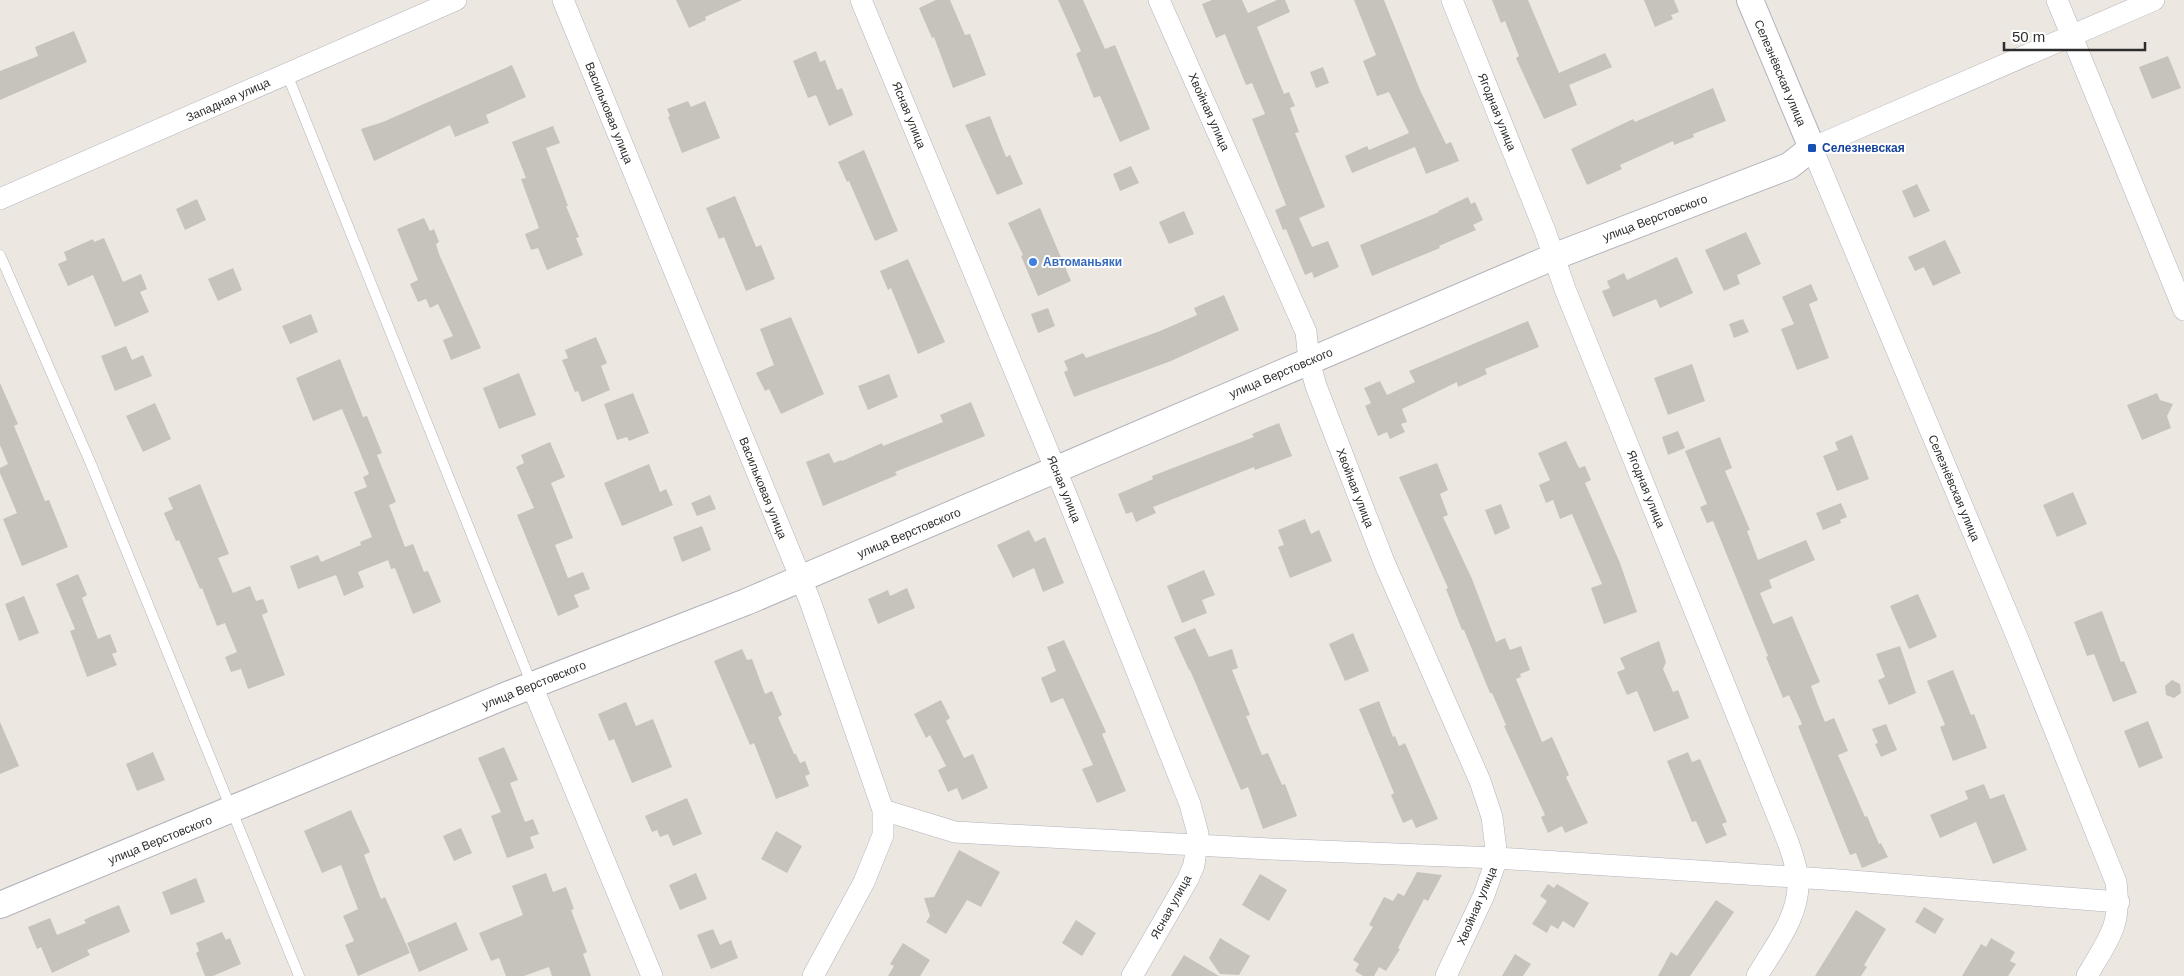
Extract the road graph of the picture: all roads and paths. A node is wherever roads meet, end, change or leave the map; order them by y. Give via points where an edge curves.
1 (456, 0) edge
2 (563, 0) edge
3 (861, 0) edge
4 (1160, 0) edge
5 (1452, 0) edge
6 (1750, 0) edge
7 (2057, 0) edge
8 (2154, 0) edge
9 (2072, 36) junction
10 (287, 74) junction
11 (1812, 148) junction
12 (0, 199) edge
13 (0, 255) edge
14 (1554, 257) junction
15 (2184, 310) edge
16 (1309, 361) junction
17 (1056, 471) junction
18 (800, 578) junction
19 (532, 686) junction
20 (883, 810) junction
21 (230, 811) junction
22 (1197, 845) junction
23 (1497, 858) junction
24 (1798, 879) junction
25 (2119, 902) junction
26 (0, 905) edge
27 (299, 976) edge
28 (652, 976) edge
29 (813, 976) edge
30 (1132, 976) edge
31 (1446, 976) edge
32 (1756, 976) edge
33 (2087, 976) edge

1 - 10 street, Западная улица
2 - 18 street, Васильковая улица
3 - 17 street, Ясная улица
4 - 16 street, Хвойная улица via 1306,332
5 - 14 street, Ягодная улица
6 - 11 street, Селезнёвская улица
7 - 9 street
8 - 9 street
9 - 11 street
9 - 15 street
10 - 12 street, Западная улица
10 - 19 lane
11 - 14 street, улица Верстовского via 1789,166 1770,175
11 - 25 street, Селезнёвская улица via 2020,644 2116,882
13 - 21 lane via 91,464
14 - 16 street, улица Верстовского
14 - 24 street, Ягодная улица via 1788,842
16 - 17 street, улица Верстовского
16 - 23 street, Хвойная улица via 1384,562 1480,781 1494,823
17 - 18 street, улица Верстовского
17 - 22 street, Ясная улица via 1176,765 1195,819
18 - 19 street, улица Верстовского
18 - 20 street, Васильковая улица
19 - 21 street, улица Верстовского
19 - 28 street
20 - 22 street via 956,832
20 - 29 street, Васильковая улица via 883,835 864,882
21 - 26 street, улица Верстовского
21 - 27 lane
22 - 23 street
22 - 30 street, Ясная улица via 1188,879
23 - 24 street
23 - 31 street, Хвойная улица via 1484,895
24 - 25 street
24 - 32 street, Ягодная улица via 1790,920
25 - 33 street, Селезнёвская улица via 2113,933

